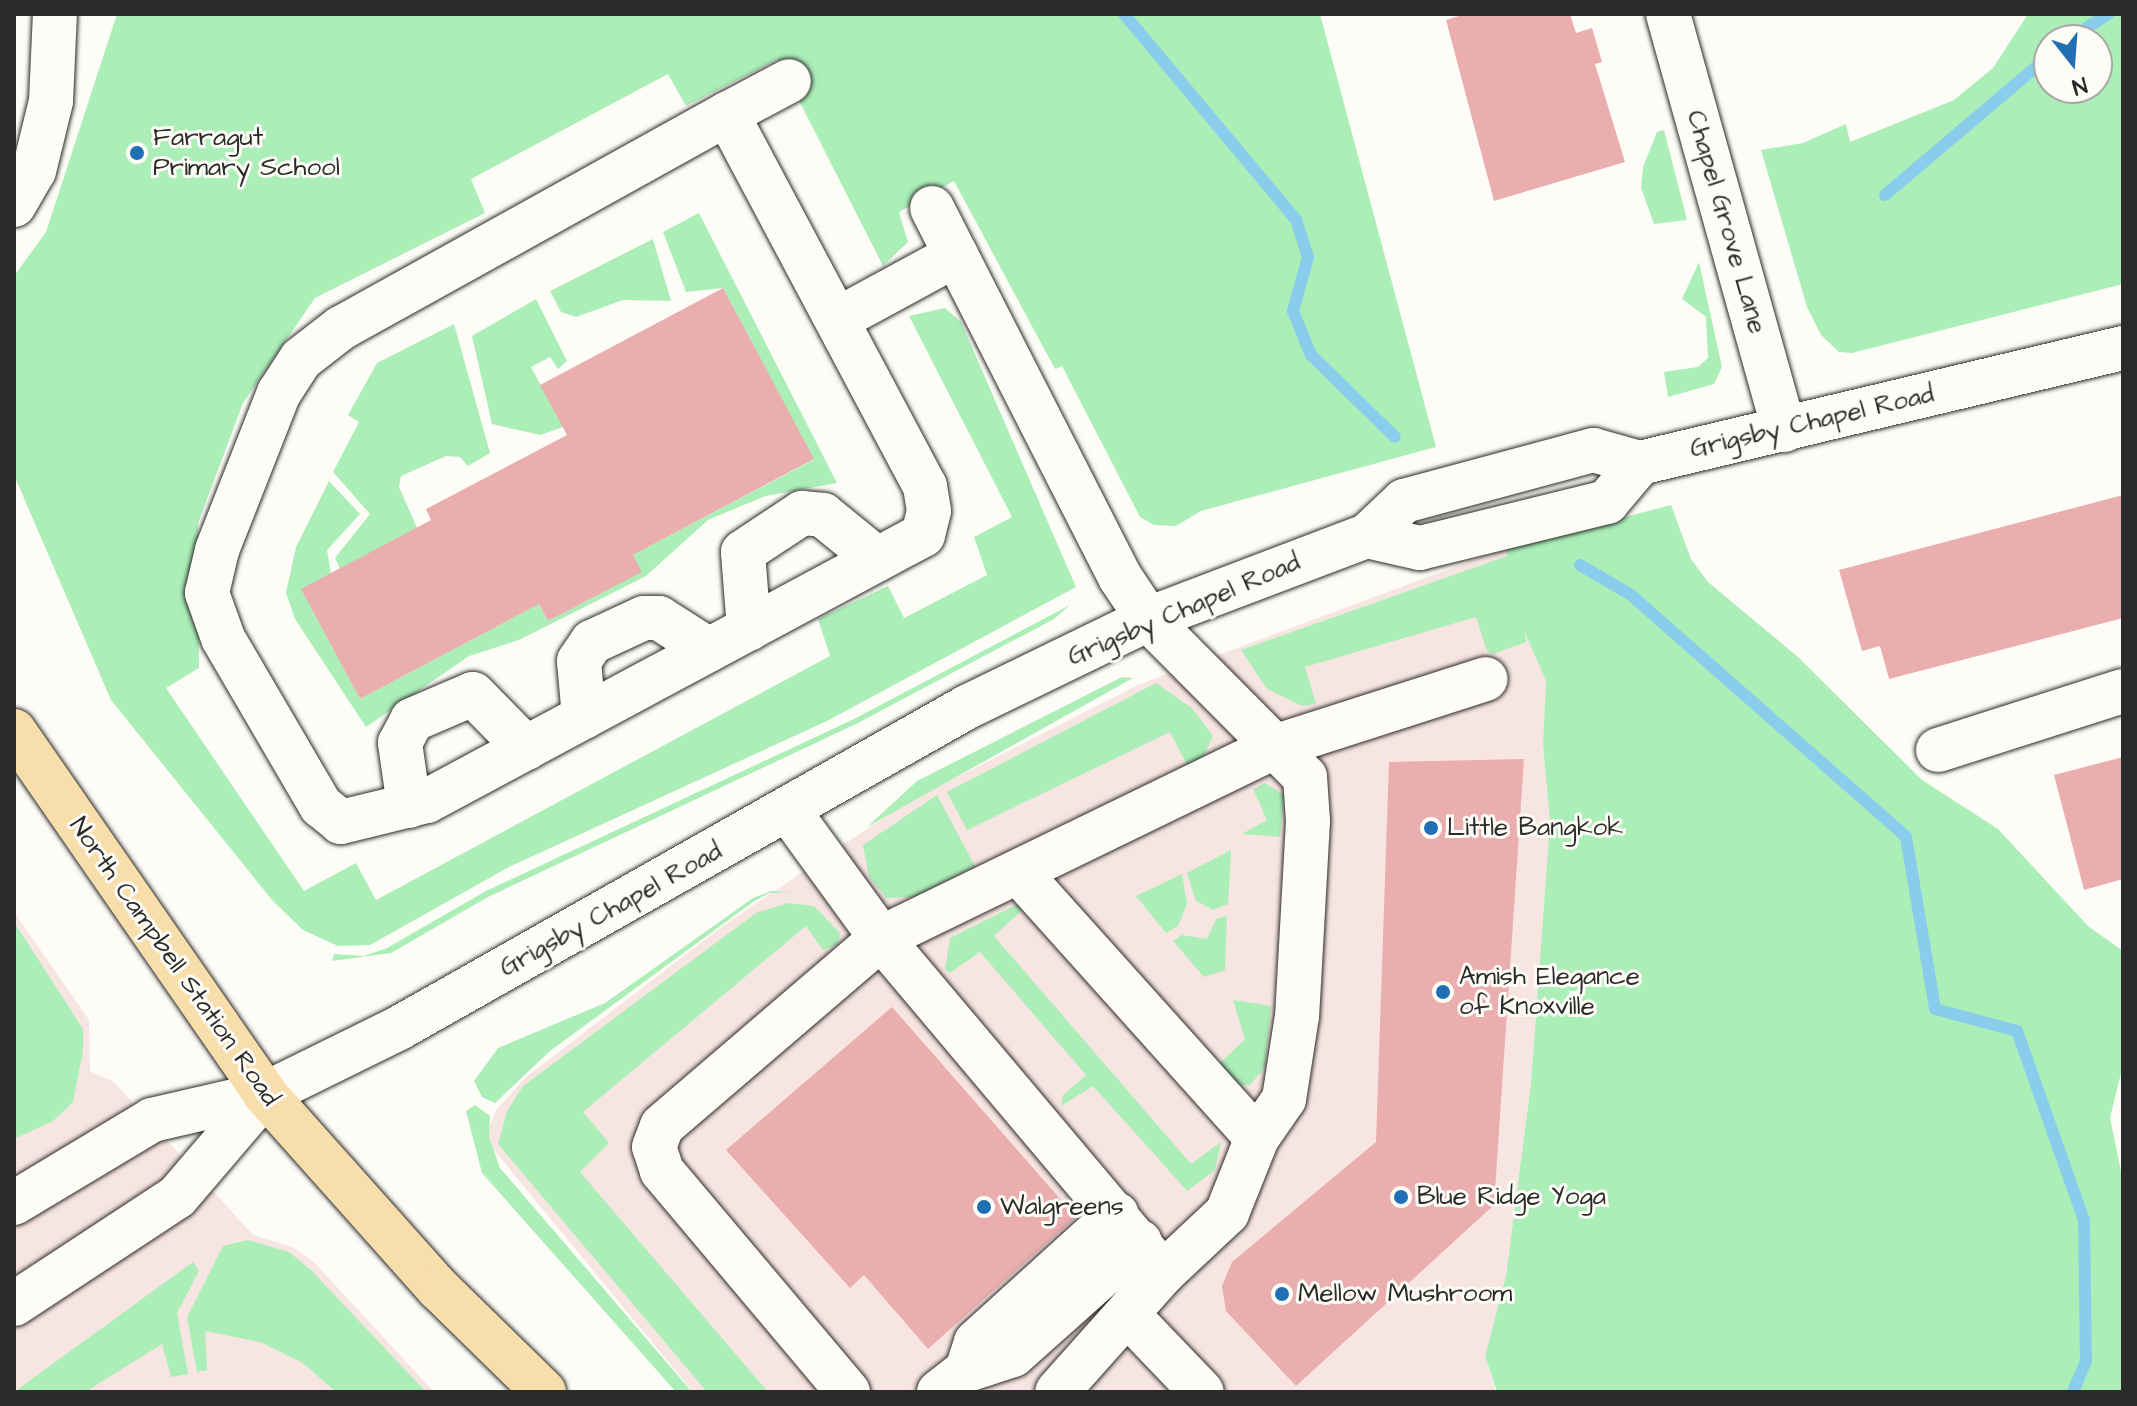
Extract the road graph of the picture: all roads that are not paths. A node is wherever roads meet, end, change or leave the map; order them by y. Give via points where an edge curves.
1 (1668, 14) edge
2 (50, 16) edge
3 (789, 81) dead end
4 (727, 114) junction
5 (14, 205) edge
6 (932, 208) dead end
7 (956, 255) junction
8 (840, 318) junction
9 (2123, 348) edge
10 (1784, 430) junction
11 (877, 559) junction
12 (1148, 619) junction
13 (749, 629) junction
14 (709, 650) junction
15 (1486, 679) dead end
16 (2123, 691) edge
17 (584, 717) junction
18 (14, 731) edge
19 (1277, 746) junction
20 (526, 748) junction
21 (1938, 750) dead end
22 (409, 806) junction
23 (788, 810) junction
24 (1021, 875) junction
25 (881, 938) junction
26 (265, 1094) junction
27 (1257, 1138) junction
28 (14, 1203) edge
29 (1140, 1243) junction
30 (14, 1304) edge
31 (1129, 1316) junction
32 (953, 1381) edge
33 (544, 1392) edge
34 (848, 1392) edge
35 (1057, 1392) edge
36 (1202, 1392) edge

1 - 10 street, Chapel Grove Lane
2 - 5 street via 51,101 34,171
3 - 4 street
4 - 8 street
4 - 22 street via 341,328 301,359 279,393 217,550 207,593 223,638 321,806 341,822
6 - 7 street
7 - 8 street
7 - 12 street via 1120,577
8 - 11 street via 925,486 929,511 923,535
9 - 10 street, Grigsby Chapel Road
10 - 12 street, Grigsby Chapel Road via 1640,463 1607,502 1420,548 1367,536
11 - 13 street
11 - 13 street via 823,515 802,513 743,552
12 - 19 street
12 - 23 street, Grigsby Chapel Road via 967,707
13 - 14 street
14 - 17 street
14 - 17 street via 659,618 644,618 592,642 579,661
15 - 19 street
16 - 21 street
17 - 20 street
18 - 26 main road, North Campbell Station Road
19 - 24 street
19 - 27 street via 1305,777 1308,821 1292,1075 1274,1122
20 - 22 street
20 - 22 street via 473,694 412,720 400,743
23 - 25 street
23 - 26 street, Grigsby Chapel Road via 399,1028
24 - 25 street
24 - 27 street
25 - 29 street
25 - 34 street via 662,1126 654,1147 662,1171
26 - 28 street via 152,1120
26 - 30 street via 177,1197
26 - 33 main road, North Campbell Station Road via 439,1289
27 - 29 street via 1227,1213
29 - 31 street
29 - 32 street via 1013,1355
31 - 35 street
31 - 36 street

